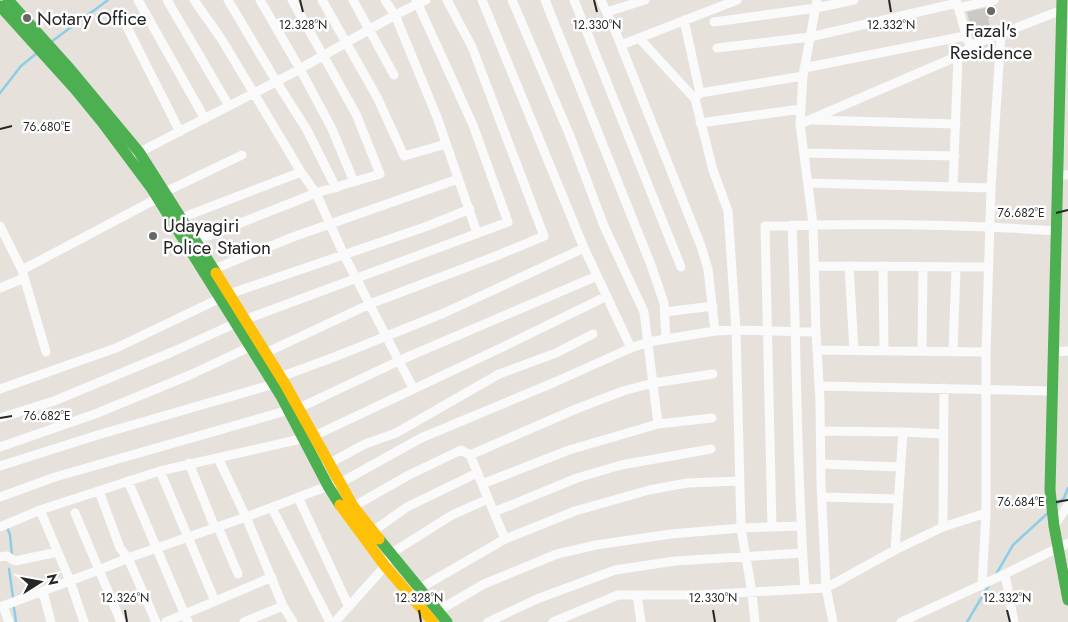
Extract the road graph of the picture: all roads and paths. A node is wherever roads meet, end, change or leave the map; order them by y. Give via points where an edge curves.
1 (8, 0) edge
2 (138, 0) edge
3 (167, 0) edge
4 (194, 0) edge
5 (228, 0) edge
6 (260, 0) edge
7 (292, 0) edge
8 (322, 0) edge
9 (353, 0) edge
10 (385, 0) edge
11 (447, 0) edge
12 (482, 0) edge
13 (512, 0) edge
14 (545, 0) edge
15 (574, 0) edge
16 (601, 0) edge
17 (645, 0) edge
18 (737, 0) edge
19 (854, 0) edge
20 (994, 0) edge
21 (420, 1) edge
22 (816, 4) edge
23 (957, 4) edge
24 (1062, 5) edge
25 (0, 6) edge
26 (607, 12) junction
27 (395, 15) junction
28 (684, 20) junction
29 (714, 22) dead end
30 (126, 25) dead end
31 (369, 30) junction
32 (1001, 33) junction
33 (965, 36) junction
34 (810, 37) junction
35 (639, 38) junction
36 (36, 40) junction
37 (347, 42) junction
38 (621, 45) junction
39 (971, 46) junction
40 (717, 48) dead end
41 (324, 55) junction
42 (958, 56) junction
43 (300, 68) junction
44 (804, 72) junction
45 (394, 75) dead end
46 (276, 82) junction
47 (254, 93) junction
48 (697, 96) junction
49 (229, 106) junction
50 (801, 109) junction
51 (205, 119) junction
52 (810, 120) junction
53 (700, 123) junction
54 (800, 124) junction
55 (956, 124) junction
56 (180, 132) junction
57 (446, 144) junction
58 (805, 152) junction
59 (242, 155) dead end
60 (134, 156) junction
61 (955, 156) junction
62 (301, 172) junction
63 (1063, 175) edge
64 (458, 179) junction
65 (354, 182) junction
66 (809, 183) junction
67 (954, 187) junction
68 (336, 188) junction
69 (991, 188) junction
70 (316, 194) junction
71 (161, 195) junction
72 (470, 209) junction
73 (177, 219) junction
74 (330, 224) junction
75 (813, 224) junction
76 (792, 225) junction
77 (0, 226) edge
78 (990, 226) junction
79 (1056, 231) junction
80 (477, 233) junction
81 (191, 242) junction
82 (584, 248) junction
83 (344, 255) junction
84 (681, 266) dead end
85 (814, 266) junction
86 (849, 266) junction
87 (883, 266) junction
88 (922, 267) junction
89 (956, 267) junction
90 (989, 267) junction
91 (209, 271) junction
92 (23, 274) junction
93 (597, 276) junction
94 (356, 278) junction
95 (0, 288) edge
96 (607, 296) junction
97 (225, 297) junction
98 (370, 304) junction
99 (713, 306) junction
100 (665, 312) junction
101 (240, 322) junction
102 (736, 330) junction
103 (716, 331) junction
104 (768, 331) junction
105 (796, 332) junction
106 (816, 332) junction
107 (593, 334) dead end
108 (387, 336) junction
109 (666, 339) junction
110 (648, 342) junction
111 (631, 348) junction
112 (258, 350) junction
113 (817, 350) junction
114 (854, 350) junction
115 (884, 351) junction
116 (922, 351) junction
117 (1068, 351) edge
118 (46, 352) dead end
119 (954, 352) junction
120 (986, 352) junction
121 (1053, 352) junction
122 (400, 360) junction
123 (713, 374) dead end
124 (277, 380) junction
125 (653, 383) junction
126 (819, 386) junction
127 (413, 388) junction
128 (944, 388) junction
129 (0, 389) edge
130 (987, 390) junction
131 (1052, 391) junction
132 (294, 409) junction
133 (0, 418) edge
134 (712, 418) dead end
135 (658, 424) junction
136 (820, 431) junction
137 (903, 432) junction
138 (944, 434) junction
139 (309, 437) junction
140 (0, 447) edge
141 (711, 449) dead end
142 (470, 455) junction
143 (218, 458) junction
144 (189, 463) junction
145 (821, 464) junction
146 (0, 466) edge
147 (324, 467) junction
148 (900, 467) junction
149 (160, 471) junction
150 (477, 473) junction
151 (128, 481) junction
152 (740, 481) junction
153 (340, 483) junction
154 (482, 484) junction
155 (328, 486) junction
156 (99, 491) junction
157 (0, 497) edge
158 (298, 497) junction
159 (822, 497) junction
160 (488, 499) junction
161 (898, 499) junction
162 (1068, 505) edge
163 (272, 508) junction
164 (349, 509) junction
165 (40, 510) junction
166 (494, 512) junction
167 (75, 513) dead end
168 (986, 513) junction
169 (246, 517) junction
170 (800, 526) junction
171 (1054, 526) junction
172 (0, 527) edge
173 (217, 527) junction
174 (772, 527) junction
175 (944, 527) junction
176 (741, 528) junction
177 (368, 535) junction
178 (187, 538) junction
179 (505, 539) junction
180 (1063, 545) edge
181 (157, 549) junction
182 (895, 550) junction
183 (58, 552) junction
184 (802, 552) junction
185 (390, 554) junction
186 (746, 555) junction
187 (0, 557) edge
188 (128, 558) junction
189 (385, 566) junction
190 (99, 570) junction
191 (238, 574) dead end
192 (1005, 574) junction
193 (272, 577) junction
194 (70, 581) junction
195 (982, 584) junction
196 (826, 588) junction
197 (805, 590) junction
198 (43, 592) junction
199 (414, 592) junction
200 (752, 593) junction
201 (637, 595) junction
202 (1068, 600) edge
203 (215, 601) junction
204 (2, 606) edge
205 (283, 606) junction
206 (349, 607) junction
207 (186, 618) edge
208 (435, 618) edge
209 (9, 622) edge
210 (52, 622) edge
211 (84, 622) edge
212 (121, 622) edge
213 (156, 622) edge
214 (166, 622) edge
215 (244, 622) edge
216 (293, 622) edge
217 (330, 622) edge
218 (335, 622) edge
219 (447, 622) edge
220 (488, 622) edge
221 (553, 622) edge
222 (641, 622) edge
223 (755, 622) edge
224 (833, 622) edge
225 (901, 622) edge
226 (1014, 622) edge

1 - 36 main road
2 - 51 street
3 - 49 street
4 - 47 street
5 - 46 street
6 - 43 street
7 - 41 street
8 - 37 street
9 - 31 street
10 - 27 street
11 - 98 street via 472,47 544,236
12 - 82 street
13 - 110 street via 604,226 644,312
14 - 100 street via 652,265
15 - 84 street
16 - 26 street
17 - 26 street
18 - 28 street
19 - 22 street
20 - 23 street
21 - 27 street
21 - 80 street via 473,126 508,222
22 - 29 street
22 - 34 street
23 - 33 street
23 - 34 street
24 - 32 street
24 - 63 main road
25 - 36 main road
26 - 38 street
27 - 31 street
27 - 57 street
28 - 35 street
28 - 48 street
30 - 56 street
31 - 37 street
31 - 45 street
32 - 39 street
32 - 69 street
33 - 39 street
33 - 44 street
34 - 40 street
34 - 44 street
35 - 38 street
35 - 48 street
36 - 60 main road
37 - 41 street
37 - 57 street via 404,156
38 - 99 street via 701,246
39 - 42 street
41 - 43 street
41 - 65 street via 356,114 380,174
42 - 52 street
42 - 55 street
43 - 46 street
43 - 65 street via 332,129
44 - 48 street
44 - 50 street
46 - 47 street
46 - 68 street via 307,130
47 - 49 street
47 - 62 street
48 - 53 street
49 - 51 street
50 - 53 street
50 - 54 street
51 - 56 street
52 - 54 street
52 - 55 street
53 - 102 street via 728,211
54 - 58 street
55 - 61 street
56 - 60 street
57 - 64 street
58 - 61 street
58 - 66 street
59 - 71 street
60 - 71 main road
61 - 67 street
62 - 70 street
62 - 73 street
63 - 79 main road
64 - 72 street
64 - 74 street
65 - 68 street
66 - 67 street
66 - 75 street
67 - 69 street
68 - 70 street
69 - 78 street
70 - 74 street
70 - 81 street
71 - 73 main road
71 - 92 street
72 - 80 street
72 - 83 street
73 - 81 main road
74 - 83 street
74 - 91 street
75 - 76 street
75 - 78 street
75 - 85 street
76 - 104 street via 765,226
76 - 105 street
77 - 92 street
78 - 79 street
78 - 90 street
79 - 121 main road
80 - 94 street
81 - 91 main road
82 - 93 street
82 - 108 street
83 - 94 street
83 - 97 street
85 - 86 street
85 - 106 street
86 - 87 street
86 - 114 street
87 - 88 street
87 - 115 street
88 - 89 street
88 - 116 street
89 - 90 street
89 - 119 street
90 - 120 street
91 - 97 main road
92 - 95 street
92 - 118 street
93 - 96 street
93 - 122 street
94 - 98 street
94 - 101 street
96 - 111 street
96 - 127 street
97 - 101 main road
97 - 129 street via 116,348
98 - 108 street
98 - 112 street
99 - 100 street
99 - 103 street
100 - 109 street
101 - 112 main road
101 - 133 street via 54,401
102 - 103 street
102 - 104 street
102 - 152 street
103 - 109 street
104 - 105 street
104 - 174 street
105 - 106 street
105 - 170 street
106 - 113 street
107 - 147 street via 556,353 499,374 396,433 366,444
108 - 122 street
108 - 124 street
109 - 110 street
110 - 111 street
110 - 125 street
111 - 153 street via 421,438
112 - 124 main road
112 - 140 street via 95,414
113 - 114 street
113 - 126 street
114 - 115 street
115 - 116 street
116 - 119 street
117 - 121 street
119 - 120 street
120 - 130 street
121 - 131 main road
122 - 127 street
122 - 132 street
123 - 125 street
124 - 132 main road
124 - 146 street
125 - 135 street
125 - 142 street via 603,398
126 - 128 street
126 - 136 street
127 - 139 street
128 - 130 street
128 - 138 street
130 - 131 street
130 - 168 street
131 - 171 main road via 1050,490
132 - 139 main road
132 - 157 street via 55,476
134 - 135 street
135 - 154 street via 569,450
136 - 137 street
136 - 145 street
137 - 138 street
137 - 148 street
138 - 175 street
139 - 143 street
139 - 147 main road
141 - 166 street via 621,464
142 - 150 street
142 - 164 street via 461,450
143 - 144 street
143 - 169 street
144 - 149 street
144 - 173 street
145 - 148 street
145 - 159 street
147 - 153 main road
147 - 155 main road
148 - 161 street
149 - 151 street
149 - 178 street
150 - 154 street
150 - 177 street via 407,507
151 - 156 street
151 - 181 street
152 - 176 street
152 - 179 street via 687,483 649,490 575,511
153 - 155 street
153 - 164 main road
154 - 160 street
155 - 158 street
155 - 164 main road
156 - 165 street
156 - 188 street via 120,548
158 - 163 street
158 - 206 street
159 - 161 street
159 - 196 street
160 - 166 street
160 - 185 street via 452,515
161 - 182 street
162 - 171 street
163 - 169 street
163 - 217 street
164 - 177 main road
165 - 172 street
165 - 183 street
166 - 179 street
167 - 190 street
168 - 175 street
168 - 195 street
169 - 173 street
169 - 193 street
170 - 174 street
170 - 184 street
171 - 180 main road
173 - 178 street
173 - 191 street
174 - 176 street
175 - 182 street
176 - 186 street
176 - 208 street via 671,534 557,554 484,584
177 - 185 main road
177 - 189 main road
178 - 181 street
178 - 203 street
179 - 199 street
180 - 192 street
180 - 202 main road
181 - 188 street
181 - 207 street
182 - 196 street
183 - 187 street via 15,561 6,556
183 - 194 street
184 - 186 street
184 - 197 street
185 - 189 street
185 - 199 main road
186 - 200 street
186 - 220 street via 614,570 537,599
188 - 190 street
188 - 213 street
189 - 199 main road
189 - 206 street
190 - 194 street
190 - 212 street
192 - 195 street
192 - 226 street
193 - 203 street
193 - 205 street
194 - 198 street
194 - 211 street
195 - 225 street
196 - 197 street
196 - 224 street
197 - 200 street
198 - 204 street
198 - 210 street
199 - 208 main road
200 - 201 street
200 - 223 street
201 - 221 street via 618,595
201 - 222 street
203 - 207 street
204 - 209 street
205 - 215 street
205 - 216 street
206 - 218 street
207 - 214 street
208 - 219 main road

